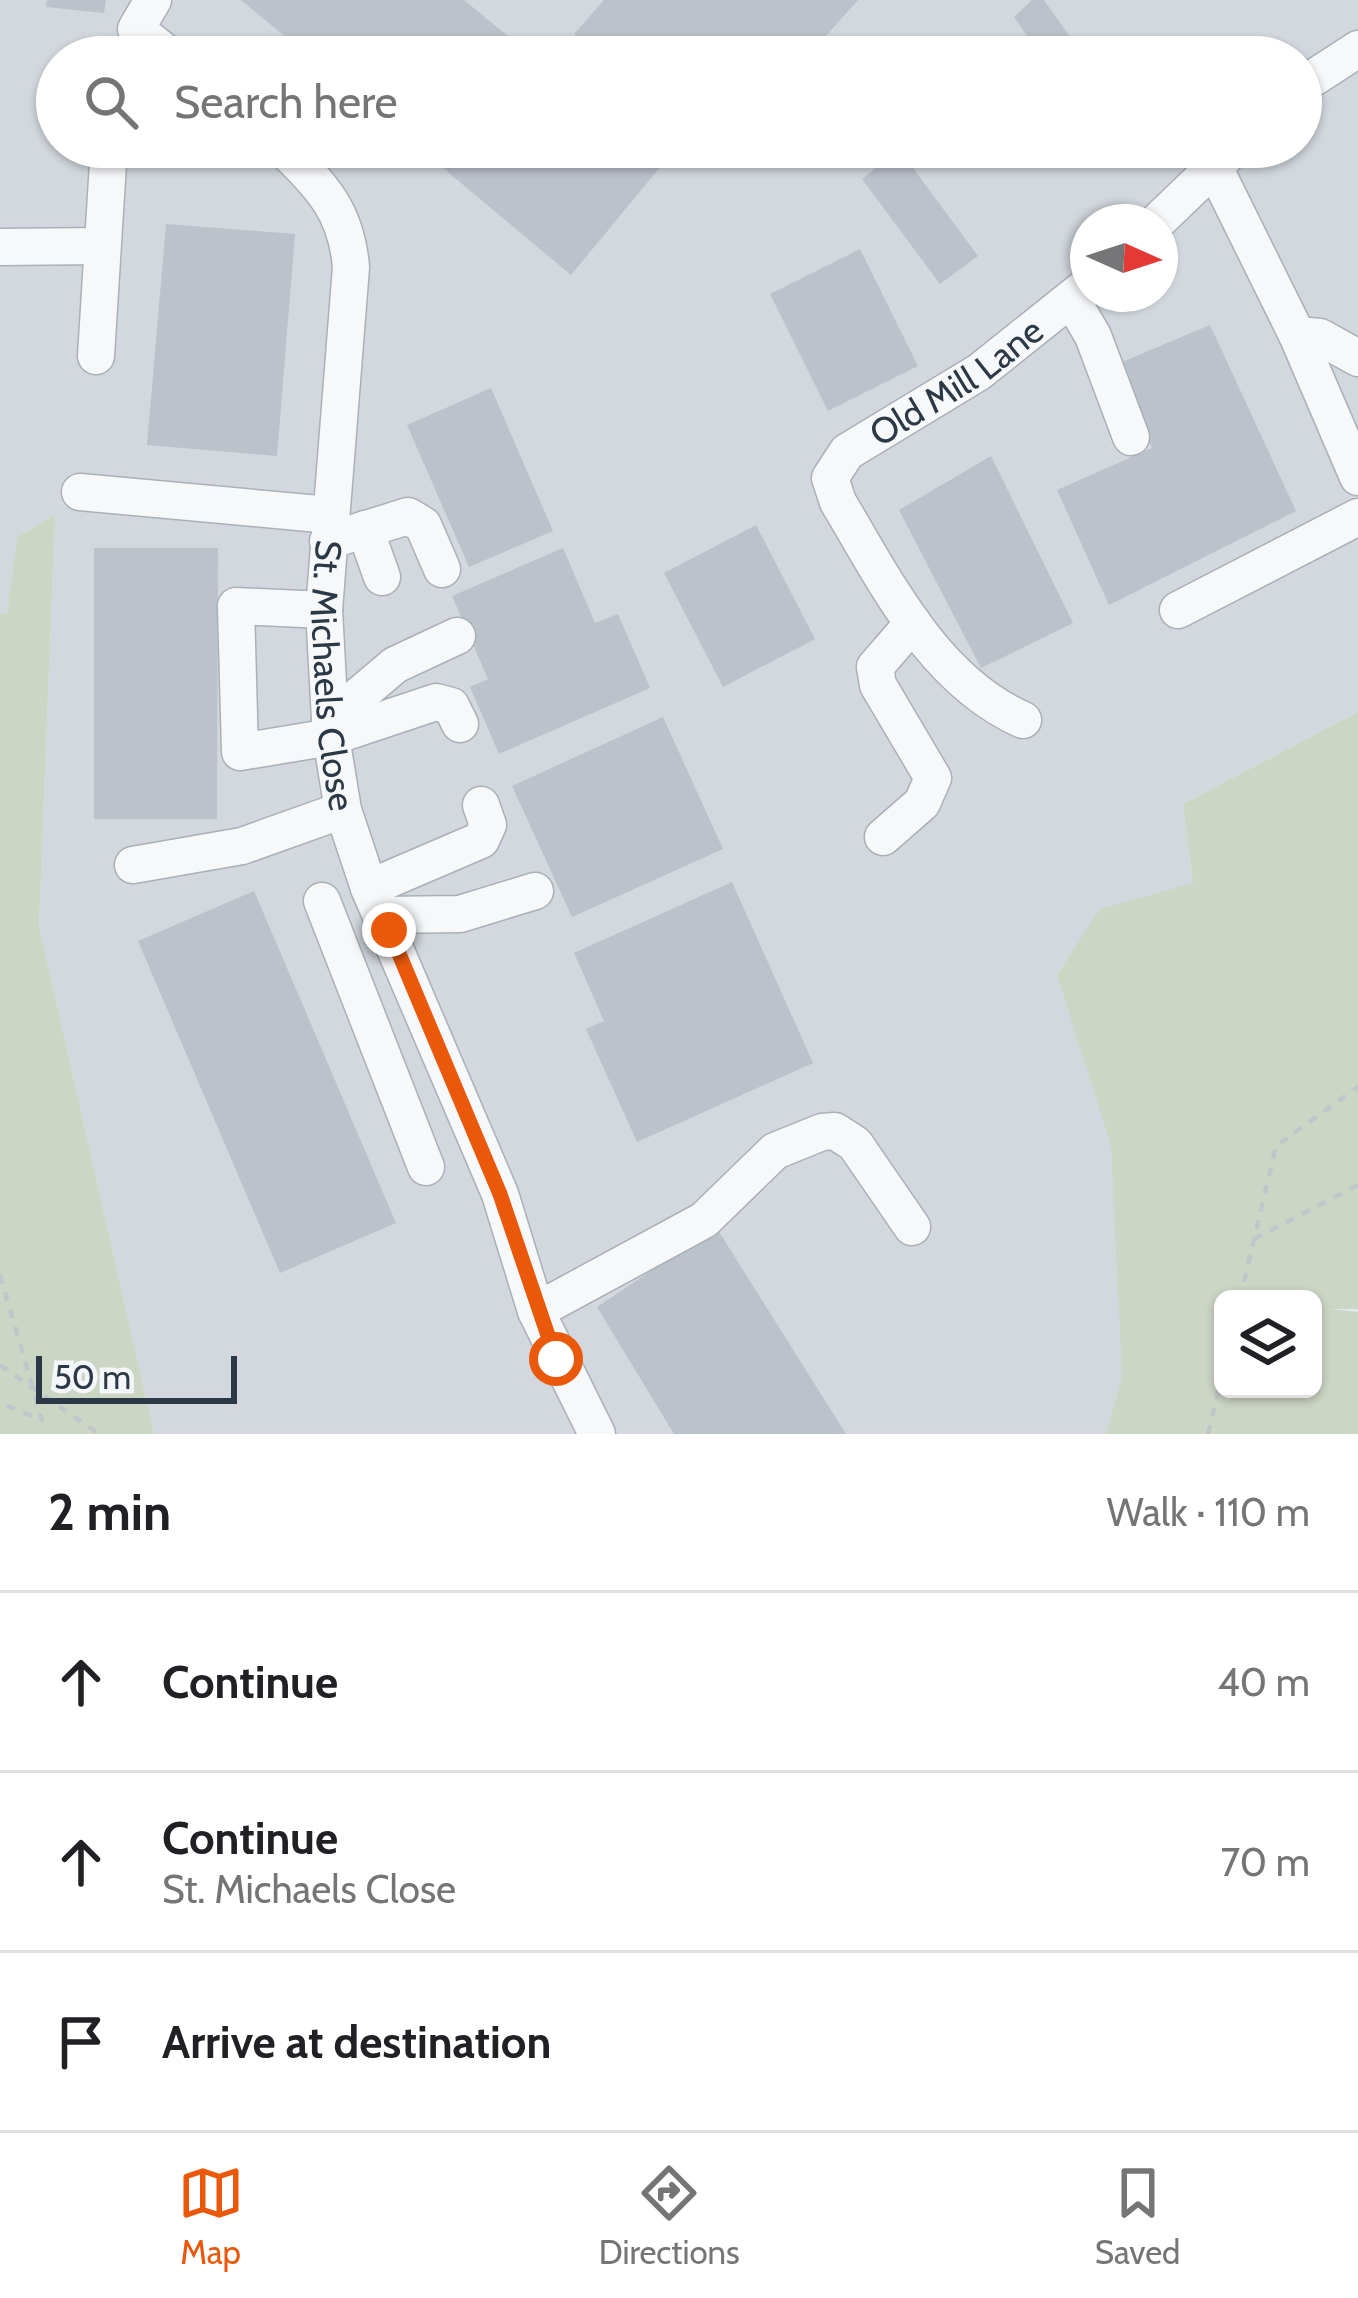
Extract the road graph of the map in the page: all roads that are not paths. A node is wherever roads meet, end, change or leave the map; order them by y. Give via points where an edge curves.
1 (1358, 49) edge
2 (1322, 72) edge
3 (108, 168) edge
4 (303, 168) edge
5 (1213, 168) edge
6 (1229, 168) edge
7 (1176, 204) edge
8 (102, 246) junction
9 (0, 248) edge
10 (1070, 301) edge
11 (1086, 312) edge
12 (1297, 335) junction
13 (96, 356) dead end
14 (1358, 358) edge
15 (1131, 437) dead end
16 (1358, 477) edge
17 (80, 492) dead end
18 (1358, 517) edge
19 (329, 528) junction
20 (365, 529) junction
21 (442, 569) dead end
22 (382, 577) dead end
23 (324, 610) junction
24 (1178, 610) dead end
25 (913, 623) junction
26 (457, 636) dead end
27 (1023, 720) dead end
28 (460, 724) dead end
29 (331, 728) junction
30 (481, 805) dead end
31 (343, 810) junction
32 (883, 837) dead end
33 (133, 865) dead end
34 (535, 891) dead end
35 (322, 901) dead end
36 (376, 902) junction
37 (448, 1069) junction
38 (396, 1090) junction
39 (426, 1167) dead end
40 (912, 1227) dead end
41 (536, 1311) junction
42 (597, 1434) edge

1 - 2 street
3 - 8 street
4 - 19 street, St. Michaels Close via 348,229
5 - 7 street
6 - 12 street
8 - 9 street
8 - 13 street
10 - 25 street, Old Mill Lane via 979,372 836,463 830,478 838,502
11 - 15 street
12 - 14 street via 1320,337
12 - 16 street
17 - 19 street
18 - 24 street
19 - 20 street
19 - 23 street, St. Michaels Close
20 - 21 street via 417,518
20 - 22 street
23 - 29 street, St. Michaels Close
23 - 29 street via 236,606 240,752
25 - 27 street via 992,706
25 - 32 street via 875,667 933,778 922,803
26 - 29 street via 395,665
28 - 29 street via 451,706 436,702
29 - 31 street, St. Michaels Close
30 - 36 street via 488,825 481,840
31 - 33 street via 242,846
31 - 36 street, St. Michaels Close
34 - 36 street via 460,914
35 - 38 street
36 - 37 street, St. Michaels Close
37 - 38 street
37 - 41 street, St. Michaels Close via 500,1194
38 - 39 street
40 - 41 street via 855,1144 823,1132 775,1151 729,1201 683,1233
41 - 42 street, St. Michaels Close

